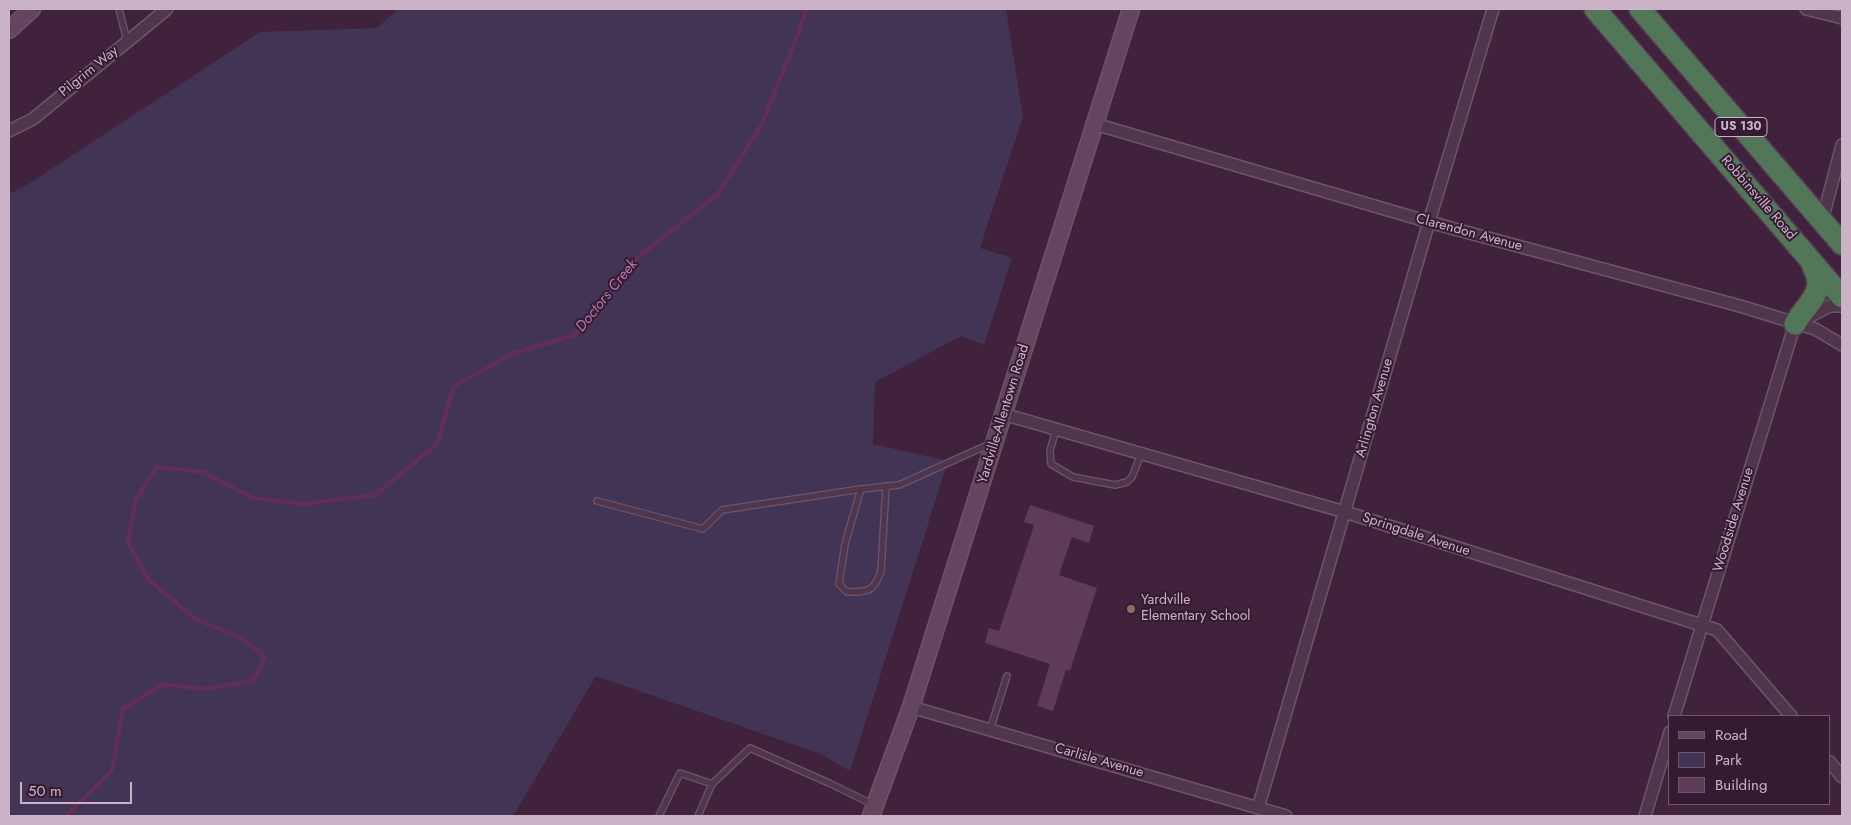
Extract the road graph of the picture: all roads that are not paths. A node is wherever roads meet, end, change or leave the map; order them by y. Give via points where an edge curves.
1 (32, 9) edge
2 (119, 9) edge
3 (167, 9) edge
4 (1131, 9) edge
5 (1494, 9) edge
6 (1595, 9) edge
7 (1640, 9) edge
8 (1806, 9) edge
9 (1842, 18) edge
10 (9, 30) edge
11 (128, 41) junction
12 (1095, 124) junction
13 (9, 131) edge
14 (1842, 145) edge
15 (1822, 221) junction
16 (1429, 222) junction
17 (1842, 244) edge
18 (1811, 260) junction
19 (1842, 297) edge
20 (1842, 306) edge
21 (1795, 324) junction
22 (1842, 345) edge
23 (1004, 414) junction
24 (1056, 430) junction
25 (996, 441) junction
26 (1141, 454) junction
27 (886, 486) junction
28 (861, 489) junction
29 (597, 501) dead end
30 (1344, 512) junction
31 (1701, 625) junction
32 (1007, 676) dead end
33 (911, 707) junction
34 (1674, 715) edge
35 (1790, 715) edge
36 (990, 730) junction
37 (1668, 739) edge
38 (1831, 763) edge
39 (1842, 777) edge
40 (712, 784) junction
41 (1258, 808) junction
42 (873, 811) edge
43 (659, 816) edge
44 (698, 816) edge
45 (1286, 816) edge
46 (1645, 816) edge

1 - 10 main road
2 - 11 lane
3 - 11 street, Pilgrim Way
4 - 12 main road, Yardville-Allentown Road
5 - 16 street, Arlington Avenue
6 - 18 highway, Robbinsville Road / US 130
7 - 15 highway, US 130
8 - 9 street
11 - 13 street, Pilgrim Way via 33,119
12 - 16 street, Clarendon Avenue
12 - 23 main road, Yardville-Allentown Road
14 - 15 street
15 - 17 highway, US 130
16 - 21 street, Clarendon Avenue via 1740,306
16 - 30 street, Arlington Avenue
18 - 19 highway, Robbinsville Road / US 130
18 - 21 highway via 1818,282 1813,299
20 - 21 street via 1830,306
21 - 22 street, Clarendon Avenue via 1815,329
21 - 31 street, Woodside Avenue
23 - 24 street, Springdale Avenue
23 - 25 main road, Yardville-Allentown Road
24 - 26 street, Springdale Avenue
24 - 26 lane via 1050,451 1051,464 1073,477 1115,485 1127,482
25 - 27 lane via 899,485
25 - 33 main road, Yardville-Allentown Road
26 - 30 street, Springdale Avenue
27 - 28 lane
27 - 28 lane via 881,571 877,584 862,592 847,592 839,584 845,544
28 - 29 lane via 722,510 704,529
30 - 31 street, Springdale Avenue
30 - 41 street, Arlington Avenue
31 - 34 street, Woodside Avenue
31 - 35 street, Springdale Avenue via 1717,630
32 - 36 lane
33 - 36 street, Carlisle Avenue
33 - 42 main road, Yardville-Allentown Road
36 - 41 street, Carlisle Avenue
37 - 46 street
38 - 39 street
40 - 42 lane via 750,748 829,783
40 - 43 lane via 680,773
40 - 44 lane
41 - 45 street, Carlisle Avenue

